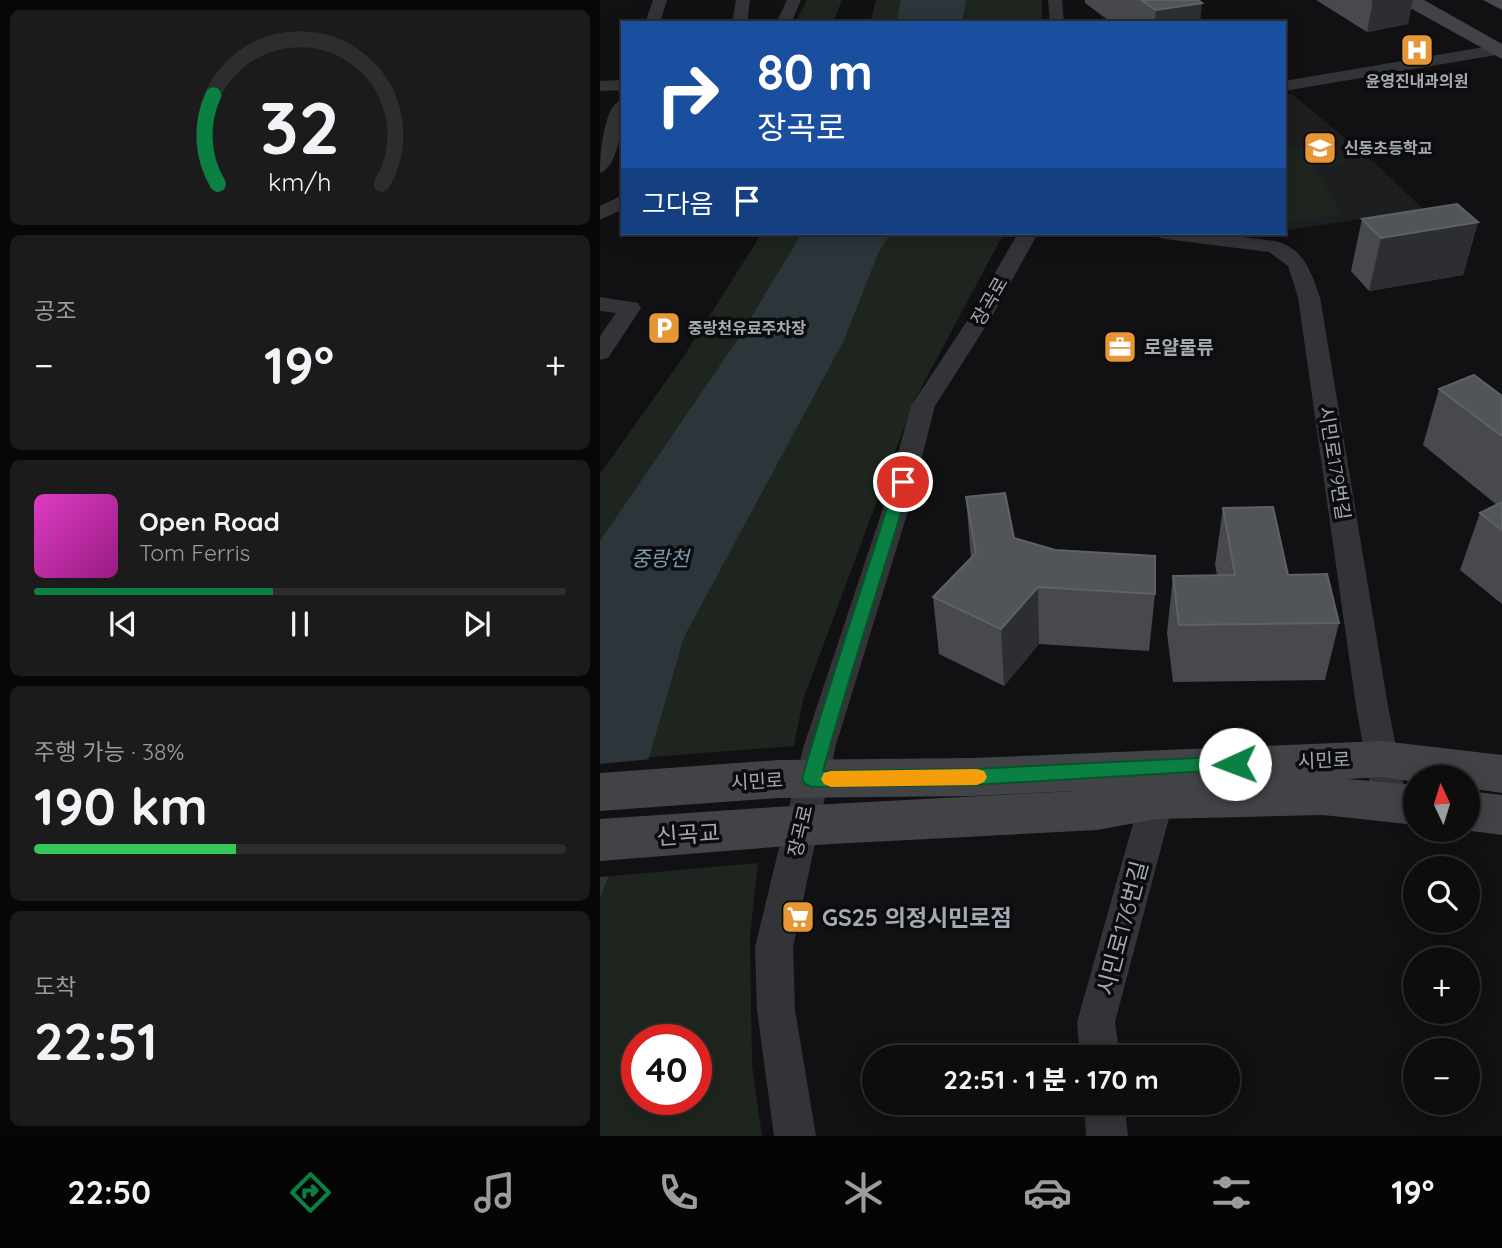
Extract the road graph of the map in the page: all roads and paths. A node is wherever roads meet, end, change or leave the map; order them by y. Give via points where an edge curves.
1 (660, 0) edge
2 (743, 0) edge
3 (794, 0) edge
4 (1055, 0) edge
5 (1410, 0) edge
6 (653, 21) edge
7 (739, 21) edge
8 (784, 21) edge
9 (1057, 21) edge
10 (1500, 50) edge
11 (621, 85) edge
12 (600, 86) edge
13 (1286, 86) edge
14 (621, 109) edge
15 (600, 167) edge
16 (621, 202) edge
17 (600, 214) edge
18 (1027, 235) edge
19 (1181, 235) edge
20 (600, 304) edge
21 (600, 353) edge
22 (1502, 775) edge
23 (795, 779) junction
24 (1396, 788) edge
25 (600, 792) edge
26 (1157, 799) junction
27 (1480, 812) edge
28 (1502, 815) edge
29 (788, 826) junction
30 (600, 841) edge
31 (1099, 1045) edge
32 (1106, 1115) edge
33 (795, 1136) edge
34 (1108, 1136) edge

1 - 6 street
2 - 7 street
3 - 8 street
4 - 9 street
5 - 10 street
10 - 13 street
11 - 12 street
14 - 15 street
16 - 17 street
18 - 23 street, 장곡로 via 923,406 896,508 833,700
19 - 24 street, 시민로179번길 via 1275,247 1297,263 1309,297
20 - 21 street via 630,308
22 - 24 street, 시민로
23 - 24 street, 시민로 via 973,777
23 - 25 street, 시민로
23 - 29 street, 장곡로
24 - 26 street, 시민로 via 1323,796
26 - 29 street, 시민로 via 1097,810
26 - 31 street, 시민로176번길 via 1096,1022
27 - 28 street
29 - 30 street, 신곡교
29 - 33 street, 장곡로 via 774,947 776,1010
32 - 34 street

